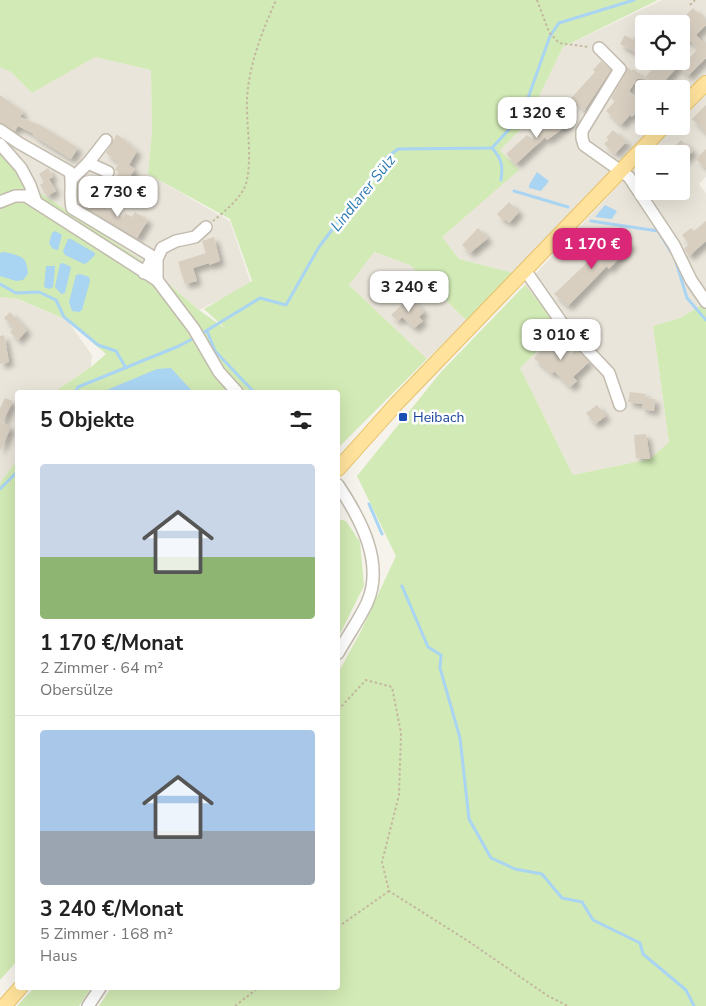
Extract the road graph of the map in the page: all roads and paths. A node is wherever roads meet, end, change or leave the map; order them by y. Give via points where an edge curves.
1 (276, 0) edge
2 (537, 0) edge
3 (695, 0) edge
4 (690, 6) dead end
5 (599, 48) joint
6 (706, 83) edge
7 (690, 99) edge
8 (0, 130) edge
9 (655, 135) edge
10 (106, 140) dead end
11 (0, 144) edge
12 (88, 163) junction
13 (620, 171) junction
14 (108, 172) dead end
15 (72, 179) junction
16 (0, 202) edge
17 (36, 202) junction
18 (206, 228) joint
19 (144, 273) junction
20 (521, 274) junction
21 (157, 280) junction
22 (706, 302) edge
23 (235, 390) edge
24 (620, 405) dead end
25 (340, 468) edge
26 (340, 488) edge
27 (340, 650) edge
28 (340, 708) edge
29 (389, 892) junction
30 (340, 926) edge
31 (18, 990) edge
32 (99, 990) edge
33 (255, 990) edge
34 (4, 1006) edge
35 (88, 1006) edge
36 (235, 1006) edge
37 (568, 1006) edge

1 - 18 path via 252,63 246,185 231,206
2 - 5 path via 549,32 559,42
3 - 4 path
5 - 13 street via 620,69 582,131 582,138 584,145
6 - 7 main road
8 - 15 street via 70,172
9 - 13 main road
10 - 12 street
11 - 17 street via 21,168
12 - 14 street
12 - 15 street
13 - 20 main road
13 - 22 street via 628,177 674,244 691,280
15 - 19 street via 72,208 150,255 151,261
16 - 17 street via 16,196 26,196
17 - 19 street
18 - 21 street via 195,237 162,248 157,260
19 - 21 street
20 - 24 street via 609,373
20 - 25 main road via 397,403
21 - 23 street via 194,329 219,372
26 - 27 street via 361,522 374,573 367,604
28 - 29 path via 366,680 392,686 401,733 399,795 382,862
29 - 30 path
29 - 37 path
31 - 34 main road
32 - 35 street
33 - 36 path

